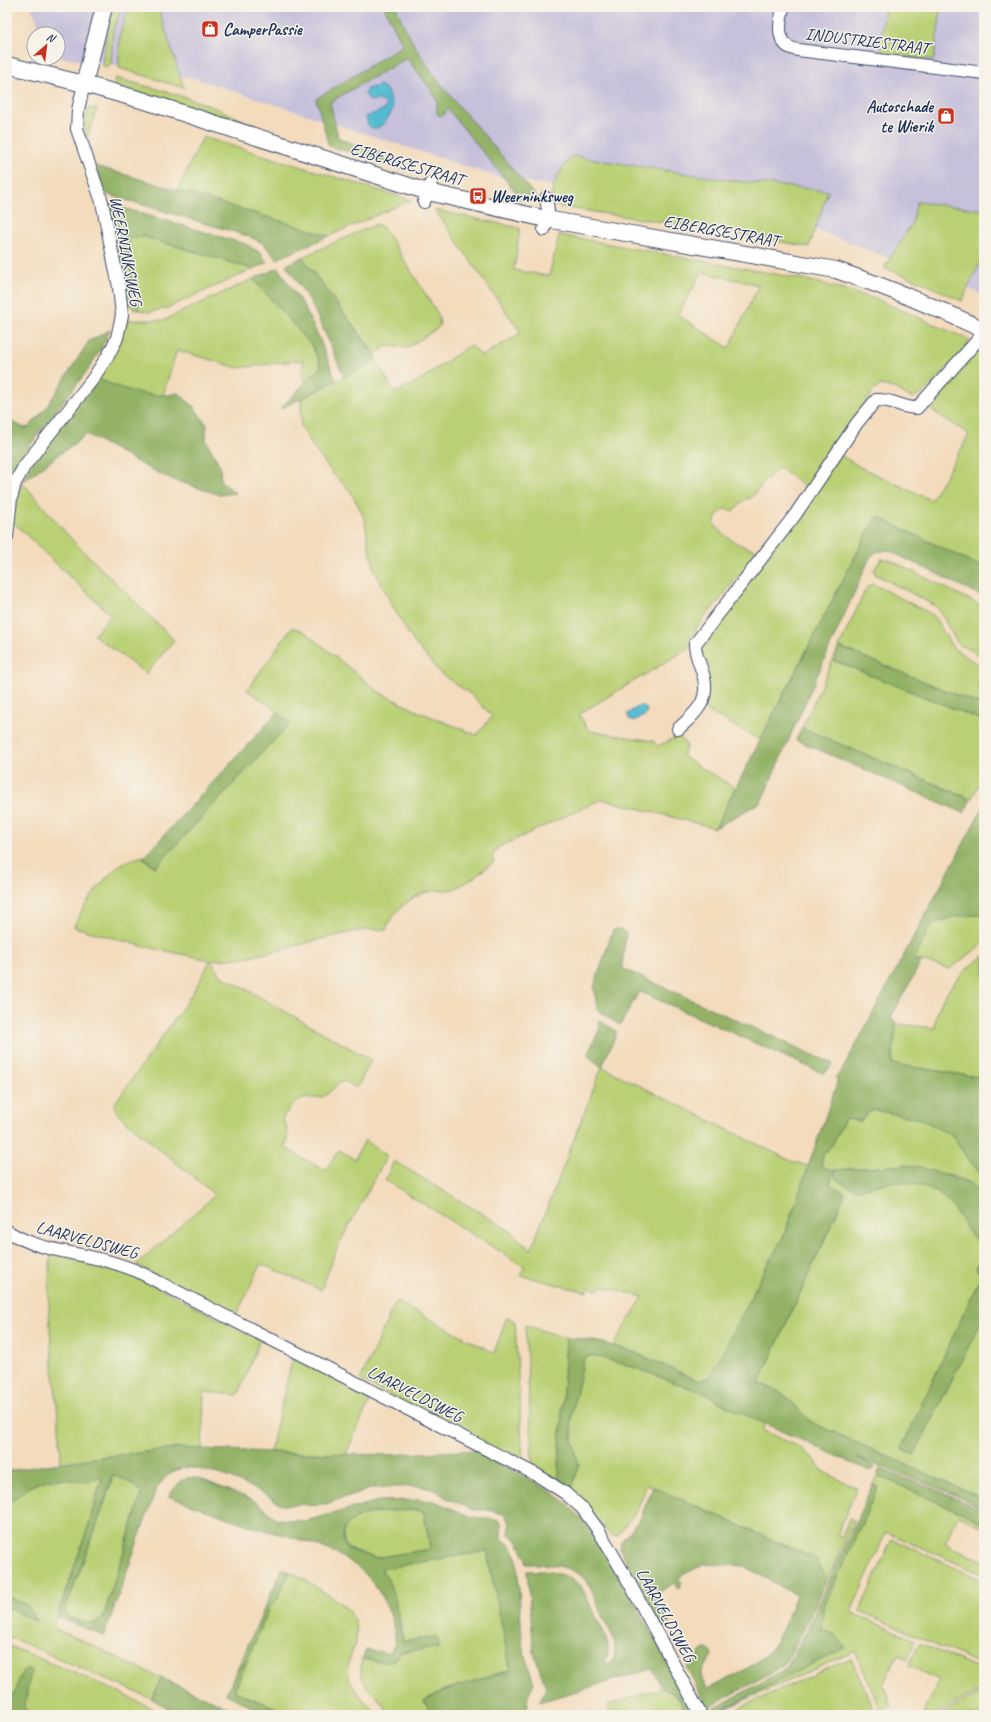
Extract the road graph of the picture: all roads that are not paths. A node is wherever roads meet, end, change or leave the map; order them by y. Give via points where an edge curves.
1 (104, 7) edge
2 (783, 7) edge
3 (7, 66) edge
4 (984, 73) edge
5 (84, 84) junction
6 (546, 198) dead end
7 (545, 225) junction
8 (984, 330) edge
9 (984, 333) edge
10 (7, 537) edge
11 (678, 729) dead end
12 (7, 1231) edge
13 (701, 1715) edge

1 - 5 main road
2 - 4 street, INDUSTRIESTRAAT via 780,30 782,39 786,46 798,50
3 - 5 main road, EIBERGSESTRAAT
5 - 7 main road, EIBERGSESTRAAT via 145,101 428,192
5 - 10 street, WEERNINKSWEG via 77,129 102,202 120,287 122,315 110,354 25,465 15,483
6 - 7 street via 548,210
7 - 8 main road, EIBERGSESTRAAT via 836,270 930,304
9 - 11 street via 917,408 887,399 876,400 857,423 795,515 695,644 695,653 703,672 706,689 702,703 693,716
12 - 13 street, LAARVELDSWEG via 34,1244 137,1271 537,1475 565,1493 582,1508 603,1538

